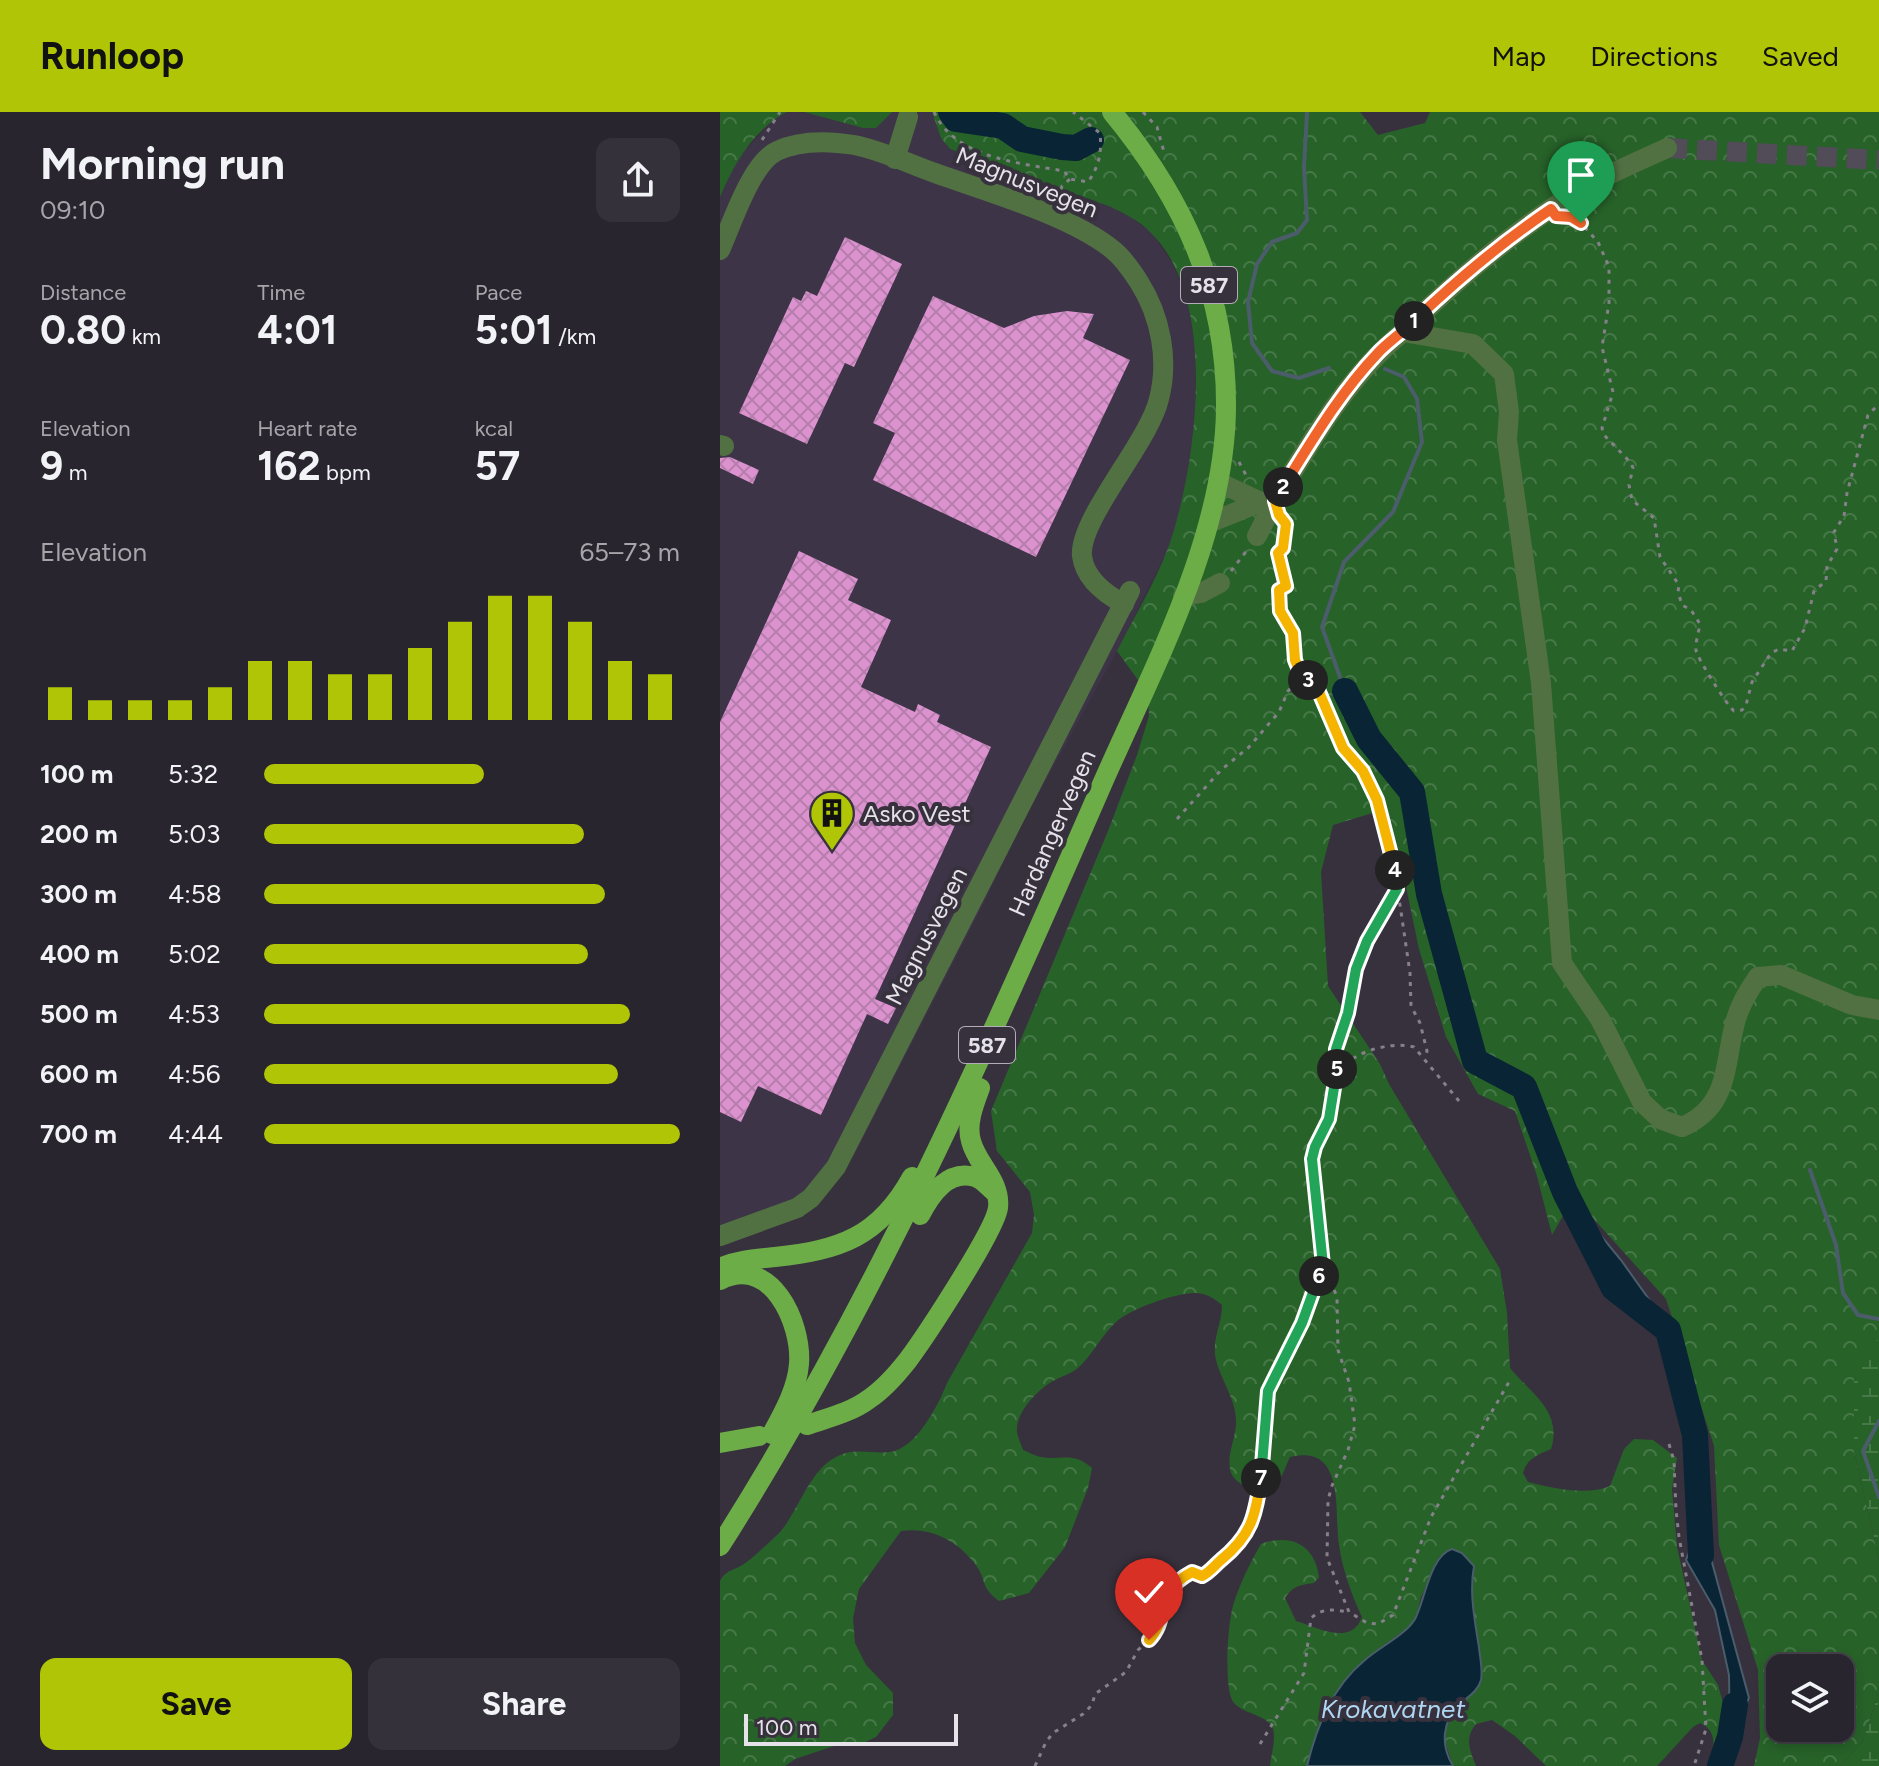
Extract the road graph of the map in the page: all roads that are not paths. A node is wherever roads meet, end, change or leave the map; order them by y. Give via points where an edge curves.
1 (1112, 112) edge
2 (908, 117) dead end
3 (1667, 148) tunnel mouth
4 (895, 159) junction
5 (720, 250) edge
6 (1403, 332) junction
7 (1218, 482) junction
8 (1268, 502) junction
9 (1209, 523) junction
10 (1257, 536) road end
11 (1220, 583) road end
12 (1183, 596) junction
13 (1054, 896) junction
14 (1020, 972) junction
15 (1879, 1010) edge
16 (996, 1193) junction
17 (720, 1236) edge
18 (720, 1268) edge
19 (720, 1280) edge
20 (836, 1350) junction
21 (807, 1425) dead end
22 (759, 1436) dead end
23 (720, 1443) edge
24 (720, 1523) edge
25 (720, 1546) edge

1 - 7 main road, Hardangervegen / 587 via 1172,196 1209,282 1226,382
2 - 4 lane
3 - 6 lane via 1580,190 1520,230
4 - 5 lane, Magnusvegen via 855,145 803,142 774,152 755,173
4 - 17 lane, Magnusvegen via 1092,236 1113,250 1140,283 1160,330 1164,357 1159,400 1082,545 1086,569 1098,587 1127,597 836,1167 797,1208
6 - 8 lane via 1378,352
6 - 15 lane via 1473,344 1504,374 1507,440 1541,683 1562,963 1600,1019 1642,1102 1660,1119 1682,1127 1714,1104 1744,997 1758,977 1781,975 1852,1005
7 - 8 lane
7 - 9 main road, Hardangervegen / 587
8 - 9 lane
8 - 10 lane
9 - 12 main road, Hardangervegen / 587
11 - 12 lane
12 - 13 main road, Hardangervegen / 587
13 - 14 main road, Hardangervegen / 587
13 - 16 main road, 587 via 1031,972 972,1111 971,1142
14 - 18 main road, 587 via 984,1024 920,1163 885,1217 834,1248 735,1261
14 - 20 main road, Hardangervegen / 587 via 930,1167
16 - 20 main road, 587 via 975,1177 952,1178 940,1185 863,1322
16 - 21 main road via 998,1208 987,1233 908,1359 868,1401
19 - 24 main road via 748,1276 773,1288 794,1322 799,1353 788,1404
20 - 25 main road, Hardangervegen / 587
22 - 23 main road

